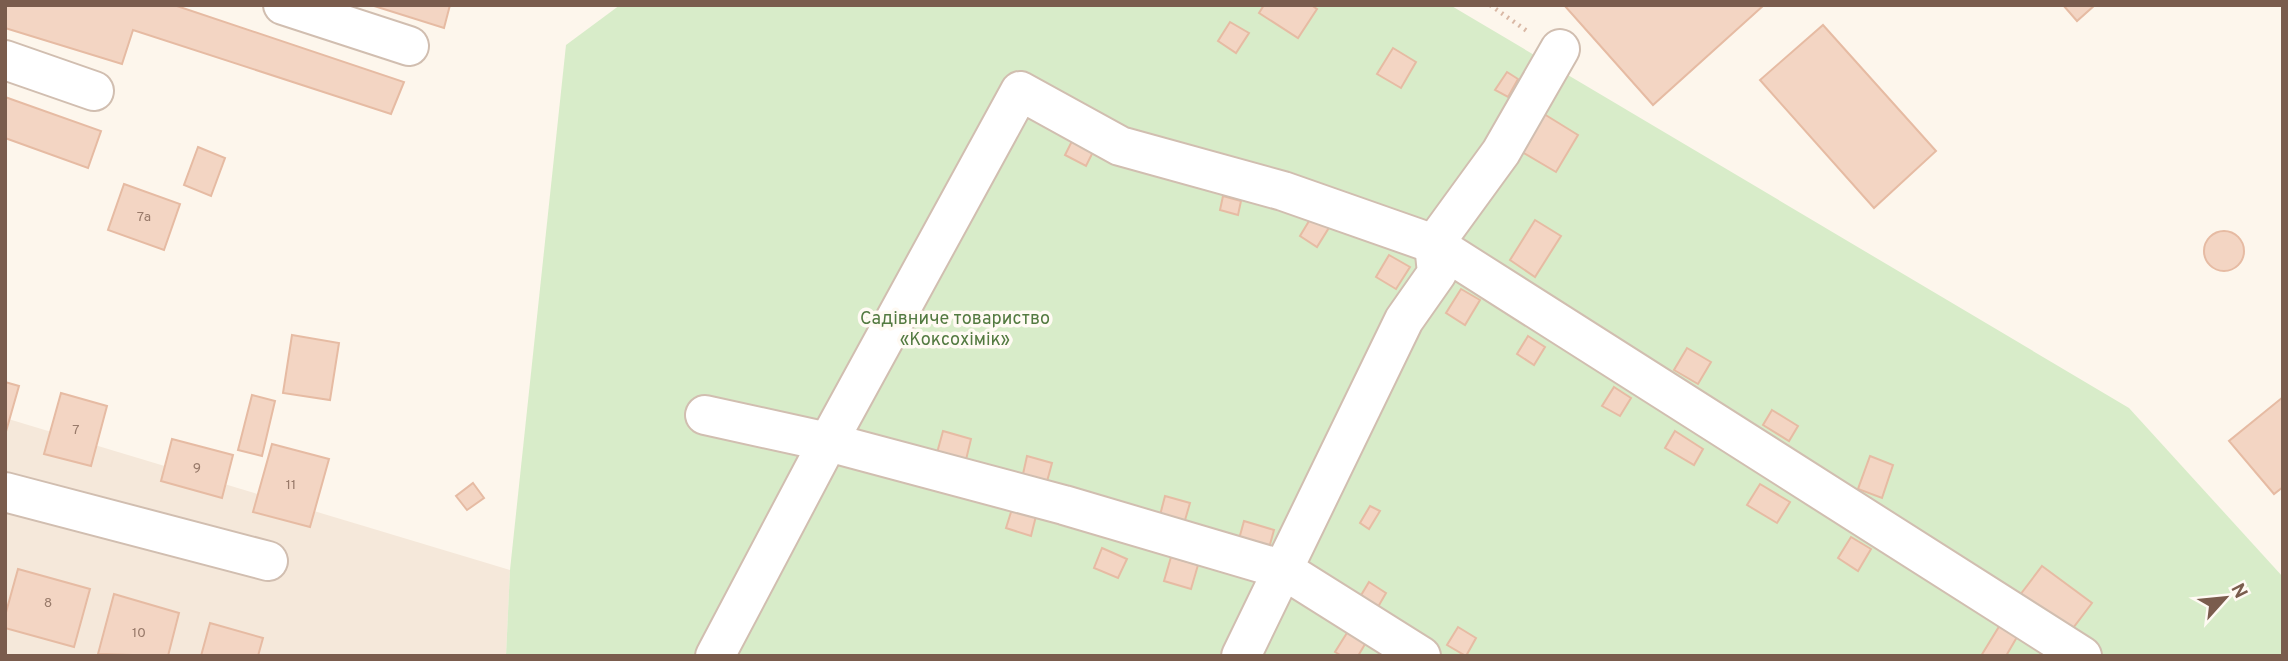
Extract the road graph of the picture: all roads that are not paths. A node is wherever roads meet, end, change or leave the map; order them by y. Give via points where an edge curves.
1 (283, 5) edge
2 (409, 46) dead end
3 (1560, 49) road end
4 (5, 60) edge
5 (94, 91) dead end
6 (1434, 244) junction
7 (705, 415) dead end
8 (828, 442) junction
9 (5, 492) edge
10 (268, 562) dead end
11 (1284, 570) junction
12 (715, 656) edge
13 (1241, 656) edge
14 (1421, 656) edge
15 (2082, 656) edge

1 - 2 street
3 - 6 street via 1501,152
4 - 5 street
6 - 8 street via 1283,191 1120,146 1020,91
6 - 11 street via 1437,272 1404,320
6 - 15 street
7 - 8 street
8 - 11 street
8 - 12 street
9 - 10 street
11 - 13 street
11 - 14 street

